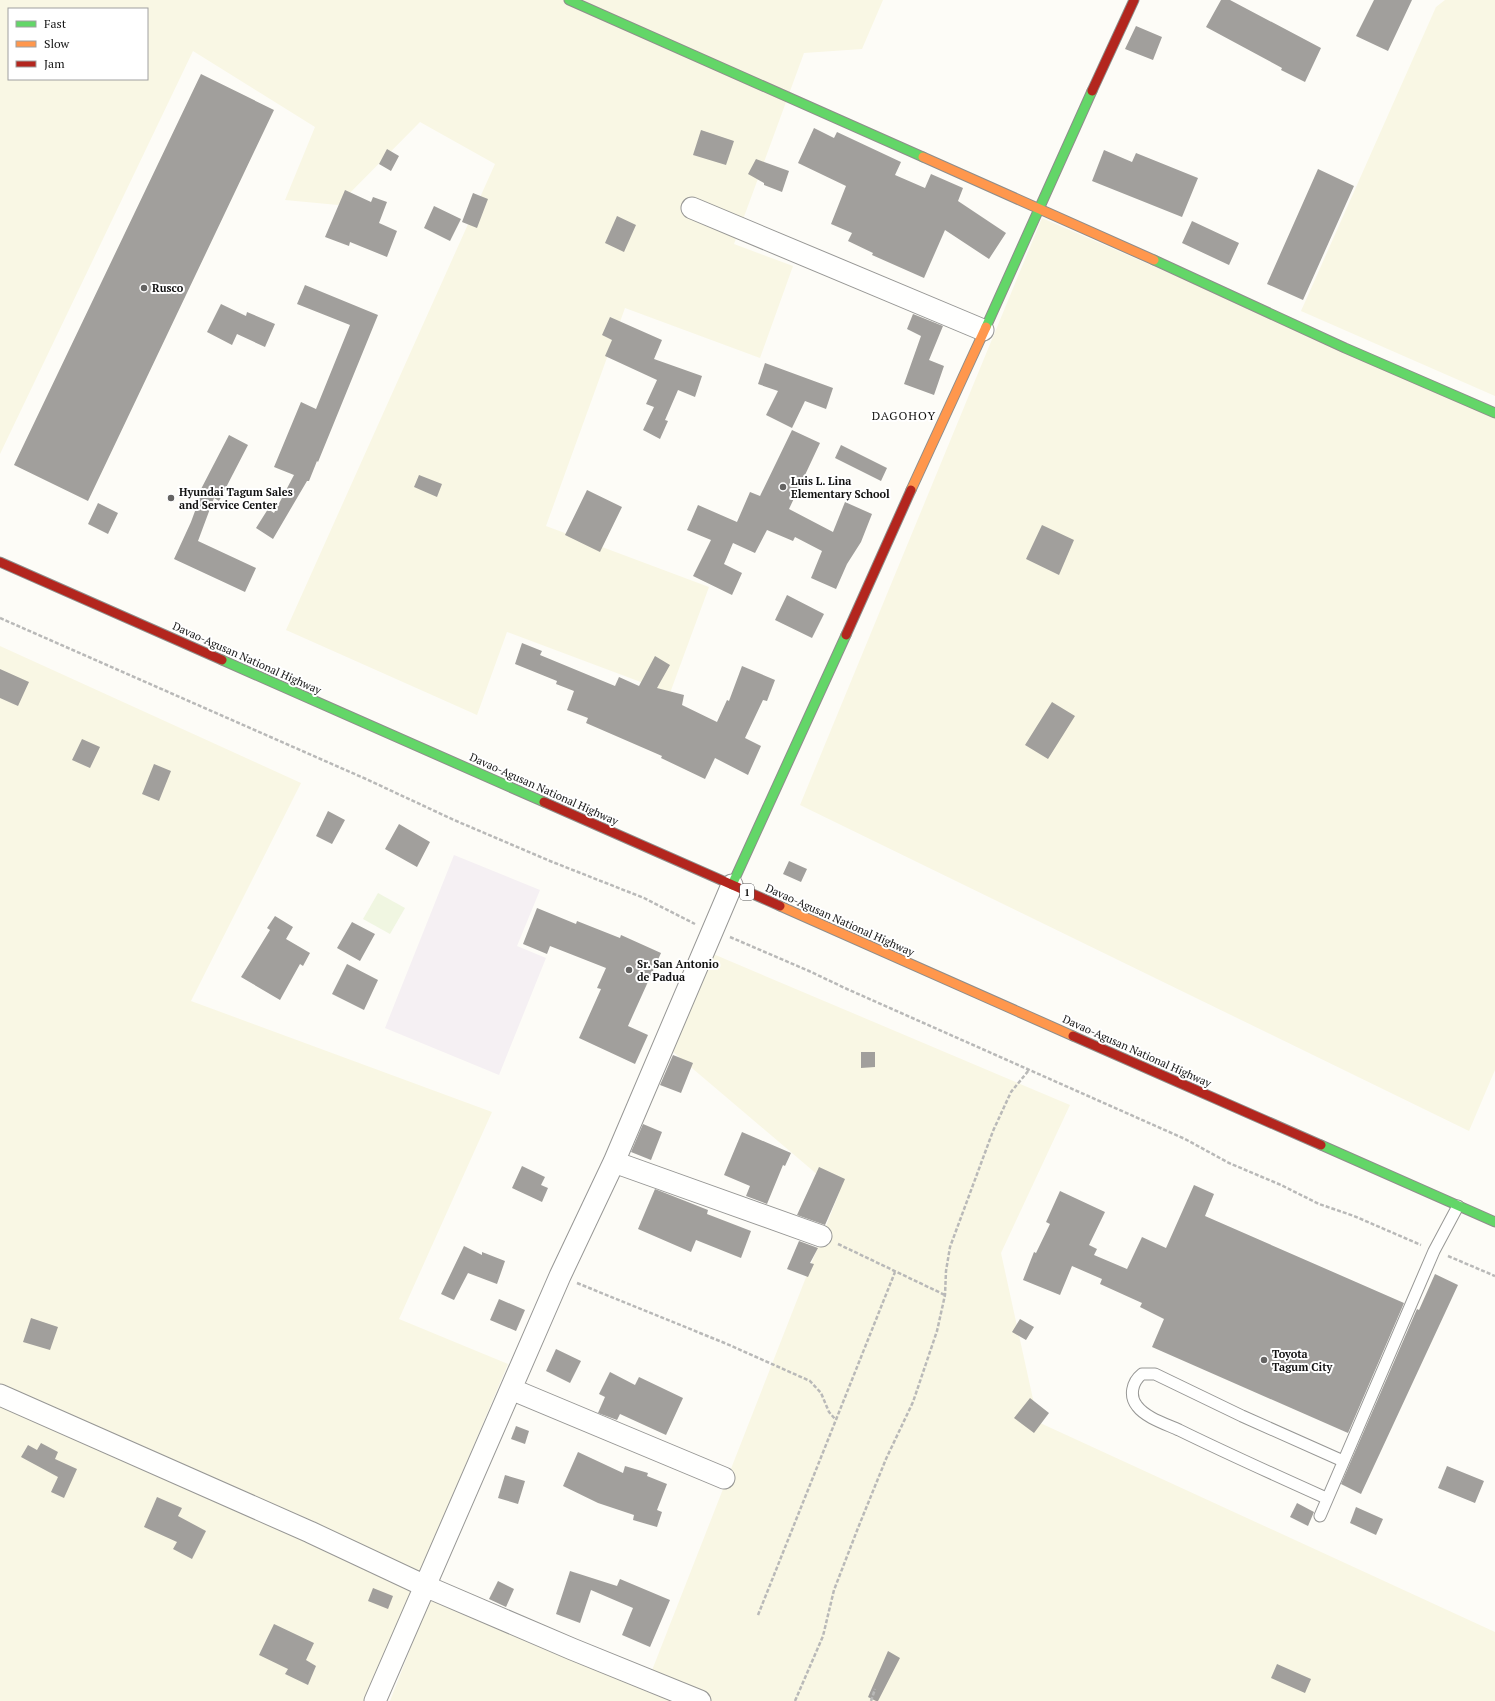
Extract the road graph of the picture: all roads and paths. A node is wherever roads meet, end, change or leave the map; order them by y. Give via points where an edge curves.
1 (569, 0) edge
2 (1134, 0) edge
3 (692, 208) dead end
4 (1040, 208) junction
5 (983, 330) junction
6 (1495, 413) edge
7 (0, 562) edge
8 (0, 618) edge
9 (732, 885) junction
10 (711, 932) junction
11 (1029, 1070) junction
12 (614, 1162) junction
13 (1458, 1206) junction
14 (1495, 1222) edge
15 (821, 1236) joint
16 (1434, 1251) junction
17 (895, 1272) junction
18 (560, 1276) junction
19 (1495, 1276) edge
20 (945, 1295) junction
21 (511, 1389) junction
22 (0, 1395) edge
23 (835, 1419) junction
24 (1343, 1461) junction
25 (724, 1478) dead end
26 (1326, 1498) junction
27 (1320, 1516) dead end
28 (425, 1586) junction
29 (758, 1614) dead end
30 (875, 1689) dead end
31 (375, 1701) edge
32 (700, 1701) edge
33 (795, 1701) edge
34 (871, 1701) edge

1 - 4 main road
2 - 4 main road
3 - 5 street
4 - 5 main road
4 - 6 main road via 1345,348
5 - 9 main road
7 - 9 main road, Davao-Agusan National Highway / 1
8 - 10 path via 454,820 644,898
9 - 10 street
9 - 13 main road, Davao-Agusan National Highway / 1
10 - 11 path via 733,938
10 - 12 street
11 - 16 path via 1185,1139 1229,1163 1319,1204 1354,1216
11 - 20 path via 1011,1092 993,1131 950,1247
12 - 15 street
12 - 18 street
13 - 14 main road, Davao-Agusan National Highway / 1
13 - 16 lane
15 - 17 path
16 - 19 path
16 - 24 lane
17 - 20 path
17 - 23 path
18 - 21 street
18 - 23 path via 810,1381 821,1393
20 - 33 path via 937,1331 913,1402 858,1528 834,1590 823,1636
21 - 25 street
21 - 28 street
22 - 28 street via 310,1532
23 - 29 path
24 - 26 lane
24 - 26 lane via 1155,1374 1142,1374 1134,1384 1133,1400 1144,1413
26 - 27 lane
28 - 31 street
28 - 32 street
30 - 34 path

